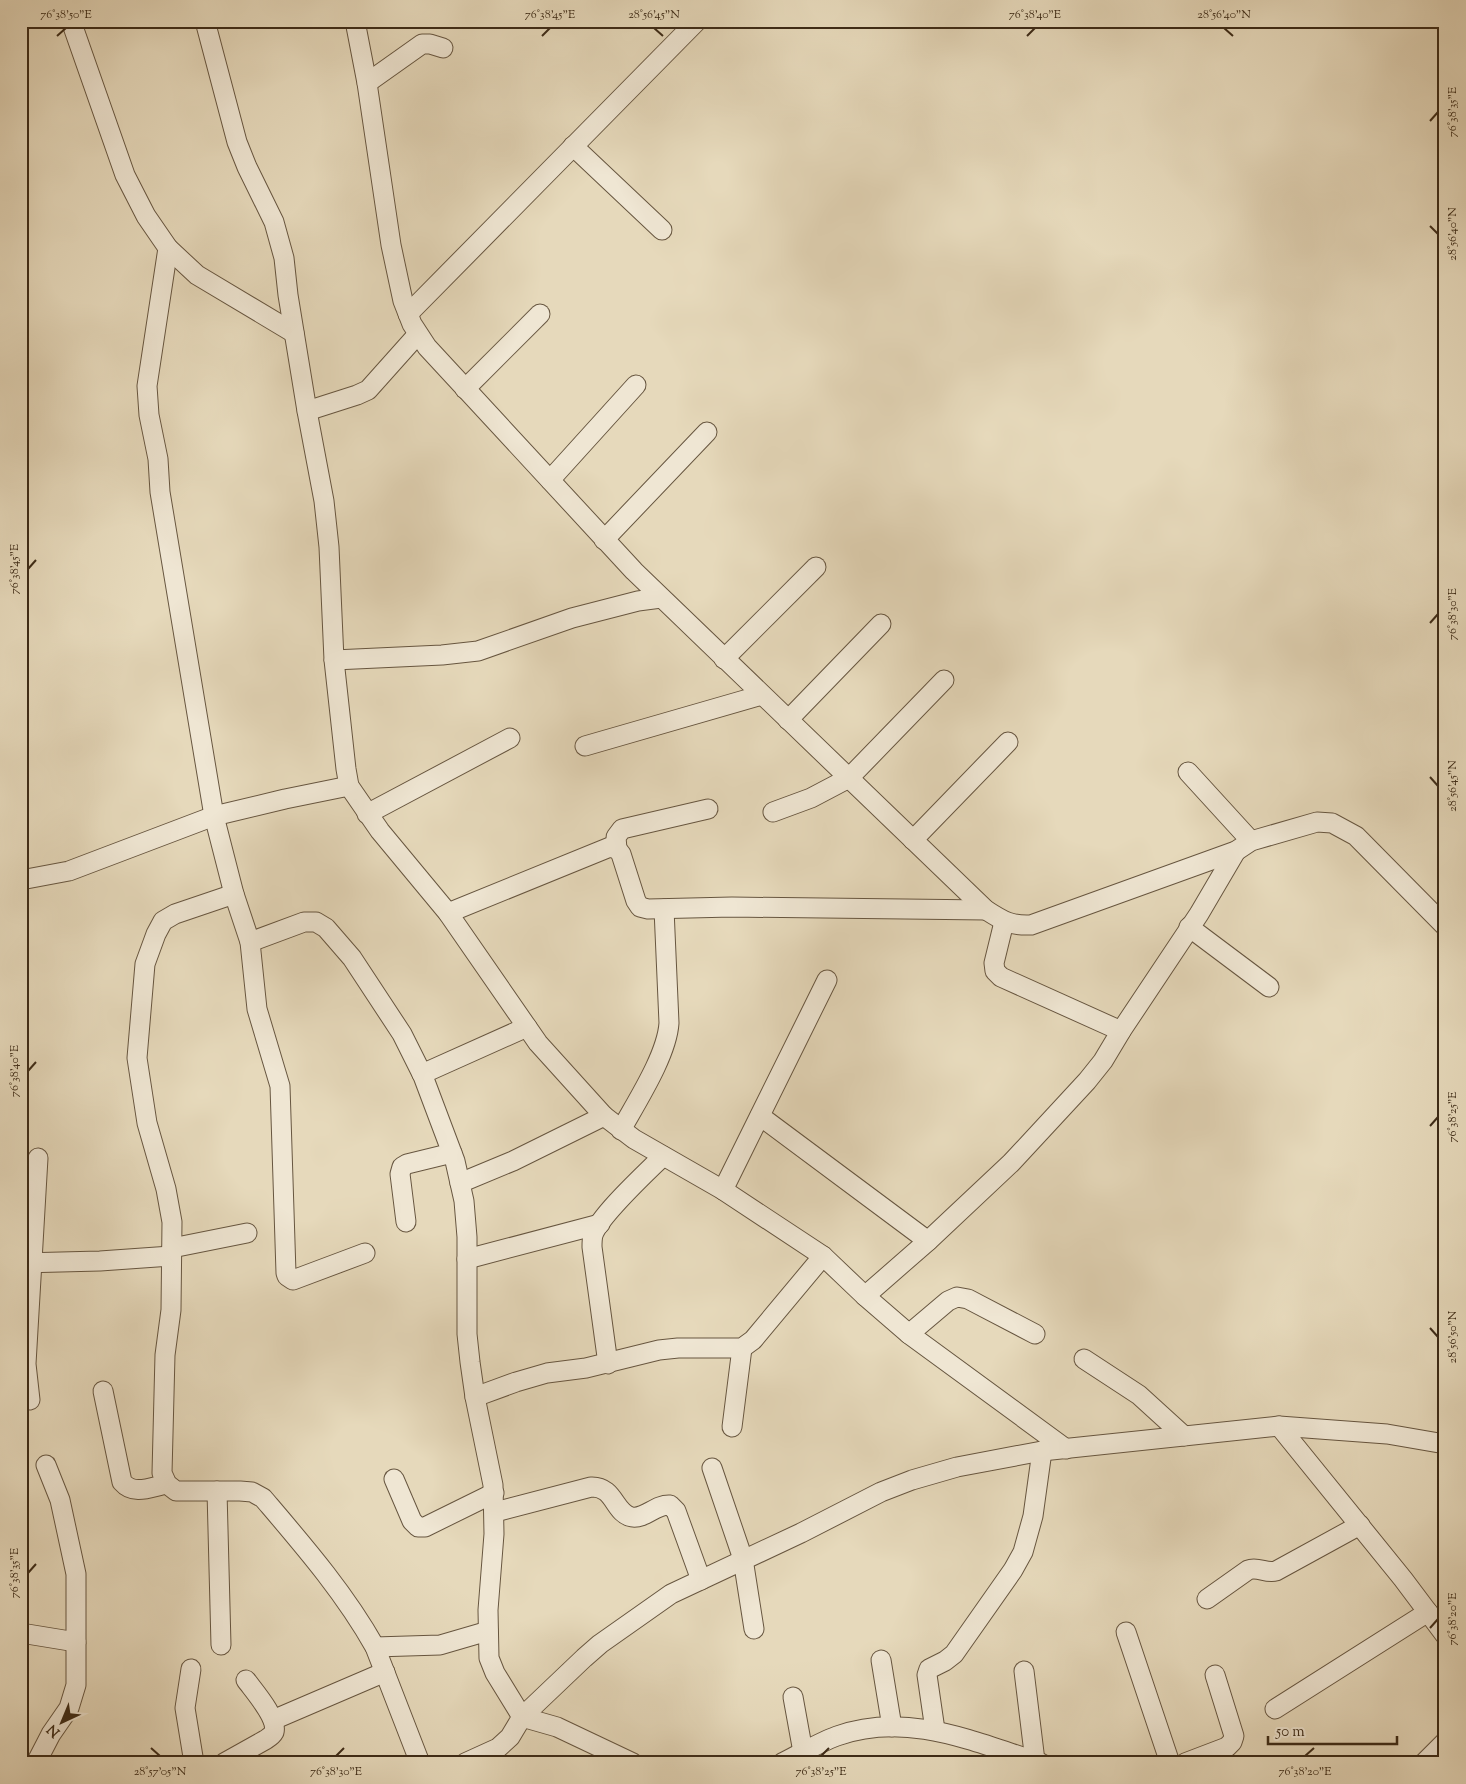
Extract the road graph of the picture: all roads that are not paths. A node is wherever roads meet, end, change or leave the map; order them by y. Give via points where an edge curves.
1 (71, 21) edge
2 (205, 21) edge
3 (355, 21) edge
4 (697, 21) edge
5 (443, 48) dead end
6 (366, 83) junction
7 (573, 146) junction
8 (662, 230) dead end
9 (168, 248) junction
10 (408, 314) junction
11 (540, 314) dead end
12 (294, 333) junction
13 (418, 334) junction
14 (636, 385) dead end
15 (465, 389) junction
16 (307, 411) junction
17 (707, 432) dead end
18 (550, 480) junction
19 (604, 540) junction
20 (816, 567) dead end
21 (661, 598) junction
22 (881, 624) dead end
23 (724, 659) junction
24 (334, 660) junction
25 (944, 680) dead end
26 (762, 695) junction
27 (788, 720) junction
28 (510, 738) dead end
29 (1008, 742) dead end
30 (585, 746) dead end
31 (1188, 772) dead end
32 (849, 778) junction
33 (349, 786) junction
34 (708, 809) dead end
35 (773, 812) dead end
36 (368, 814) junction
37 (214, 816) junction
38 (913, 840) junction
39 (1244, 846) junction
40 (616, 849) junction
41 (21, 880) edge
42 (234, 894) junction
43 (664, 909) junction
44 (986, 910) junction
45 (448, 913) junction
46 (1004, 922) junction
47 (1445, 926) edge
48 (1189, 927) junction
49 (250, 942) junction
50 (827, 980) dead end
51 (1269, 987) dead end
52 (527, 1027) junction
53 (1121, 1031) junction
54 (422, 1074) junction
55 (604, 1116) junction
56 (760, 1116) junction
57 (621, 1130) junction
58 (452, 1153) junction
59 (663, 1156) junction
60 (38, 1158) dead end
61 (460, 1183) junction
62 (723, 1190) junction
63 (406, 1222) dead end
64 (600, 1224) junction
65 (246, 1233) dead end
66 (928, 1241) junction
67 (172, 1252) junction
68 (365, 1253) dead end
69 (823, 1256) junction
70 (467, 1259) junction
71 (27, 1262) edge
72 (864, 1296) junction
73 (909, 1334) junction
74 (1035, 1334) dead end
75 (742, 1348) junction
76 (1084, 1359) dead end
77 (608, 1364) junction
78 (102, 1391) dead end
79 (475, 1397) junction
80 (30, 1400) dead end
81 (732, 1426) dead end
82 (1279, 1426) junction
83 (1184, 1436) junction
84 (1445, 1444) edge
85 (1066, 1449) junction
86 (1042, 1451) junction
87 (46, 1465) dead end
88 (712, 1468) dead end
89 (394, 1478) dead end
90 (167, 1484) junction
91 (217, 1490) junction
92 (494, 1493) junction
93 (495, 1512) junction
94 (1360, 1525) junction
95 (743, 1559) junction
96 (701, 1580) junction
97 (1207, 1599) dead end
98 (1428, 1612) junction
99 (754, 1629) dead end
100 (488, 1631) junction
101 (1126, 1632) dead end
102 (21, 1634) edge
103 (1445, 1635) edge
104 (76, 1642) junction
105 (221, 1645) dead end
106 (375, 1647) junction
107 (881, 1660) dead end
108 (191, 1669) dead end
109 (1024, 1671) dead end
110 (385, 1672) junction
111 (1215, 1675) dead end
112 (246, 1680) dead end
113 (793, 1697) dead end
114 (1275, 1709) dead end
115 (522, 1717) junction
116 (273, 1720) junction
117 (892, 1727) junction
118 (935, 1730) junction
119 (1445, 1742) edge
120 (804, 1752) junction
121 (1038, 1762) edge
122 (36, 1763) edge
123 (194, 1763) edge
124 (224, 1763) edge
125 (420, 1763) edge
126 (465, 1763) edge
127 (632, 1763) edge
128 (782, 1763) edge
129 (1170, 1763) edge
130 (1185, 1763) edge
131 (1424, 1763) edge

1 - 9 street via 125,175 146,216
2 - 12 street via 237,142 280,239
3 - 6 street
4 - 7 street
5 - 6 street via 422,44
6 - 10 street via 391,245
7 - 8 street
7 - 10 street
9 - 12 street via 197,275
9 - 37 street via 147,386 160,492
10 - 13 street
11 - 15 street
12 - 16 street
13 - 15 street
13 - 16 street via 368,390
14 - 18 street
15 - 18 street
16 - 24 street via 324,501
17 - 19 street
18 - 19 street
19 - 21 street
20 - 23 street
21 - 23 street
21 - 24 street via 572,618 478,650
22 - 27 street
23 - 26 street
24 - 33 street
25 - 32 street
26 - 27 street
26 - 30 street
27 - 32 street
28 - 36 street
29 - 38 street
31 - 39 street
32 - 35 street
32 - 38 street
33 - 36 street
33 - 37 street
34 - 40 street via 622,830 616,837
36 - 45 street
37 - 41 street via 69,871
37 - 42 street
38 - 44 street
39 - 46 street via 1031,925
39 - 47 street via 1318,822 1332,823 1356,836
39 - 48 street
40 - 43 street via 621,854 636,901 648,909
40 - 45 street via 610,847
42 - 49 street
42 - 67 street via 175,914 164,921 145,964 137,1058 147,1123 170,1209
43 - 44 street
43 - 57 street via 668,1035
44 - 46 street
45 - 52 street
46 - 53 street via 995,971
48 - 51 street
48 - 53 street
49 - 54 street via 304,922 321,924 352,958 402,1034
49 - 68 street via 257,1010 280,1086 287,1276 293,1280
50 - 56 street
52 - 54 street
52 - 55 street
53 - 66 street via 1103,1061 1040,1133
54 - 58 street
55 - 57 street
55 - 61 street
56 - 62 street
56 - 66 street
57 - 59 street
58 - 61 street
58 - 63 street via 402,1167 400,1174
59 - 62 street
59 - 64 street
60 - 71 street
61 - 70 street
62 - 69 street
64 - 70 street
64 - 77 street via 593,1236 592,1247
65 - 67 street
66 - 72 street
67 - 71 street via 100,1261
67 - 90 street via 162,1473
69 - 72 street
69 - 75 street via 753,1340
70 - 79 street via 467,1334
71 - 80 street via 26,1364
72 - 73 street
73 - 74 street via 957,1297 968,1299
73 - 85 street
75 - 77 street via 658,1350
75 - 81 street
76 - 83 street via 1139,1395
77 - 79 street via 547,1373
78 - 90 street via 122,1482 134,1490
79 - 92 street
82 - 83 street
82 - 84 street via 1387,1434
82 - 94 street
83 - 85 street
85 - 86 street
86 - 95 street via 957,1467 912,1480
86 - 118 street via 1033,1516 1024,1552 954,1654 929,1669 926,1675
87 - 104 street via 60,1500 76,1574
88 - 95 street
89 - 92 street via 412,1521 418,1527 425,1527
90 - 91 street via 176,1491
91 - 105 street
91 - 106 street via 252,1492 263,1498 333,1582
92 - 93 street
93 - 96 street via 591,1487 606,1490 626,1514 633,1517 662,1504 670,1505 676,1511
93 - 100 street
94 - 97 street via 1276,1571 1254,1567
94 - 98 street
95 - 96 street
95 - 99 street
96 - 115 street via 670,1594 600,1644
98 - 103 street
98 - 114 street
100 - 106 street via 440,1645
100 - 115 street via 489,1658
101 - 129 street
102 - 104 street
104 - 122 street via 73,1696
106 - 110 street
107 - 117 street
108 - 123 street via 185,1708
109 - 121 street
110 - 116 street
110 - 125 street
111 - 130 street via 1234,1736 1232,1742 1227,1747
112 - 116 street
113 - 120 street
115 - 126 street via 510,1737 498,1748
115 - 127 street via 557,1727
116 - 124 street via 271,1736
117 - 118 street
117 - 120 street via 836,1736
118 - 121 street
119 - 131 street
120 - 128 street

